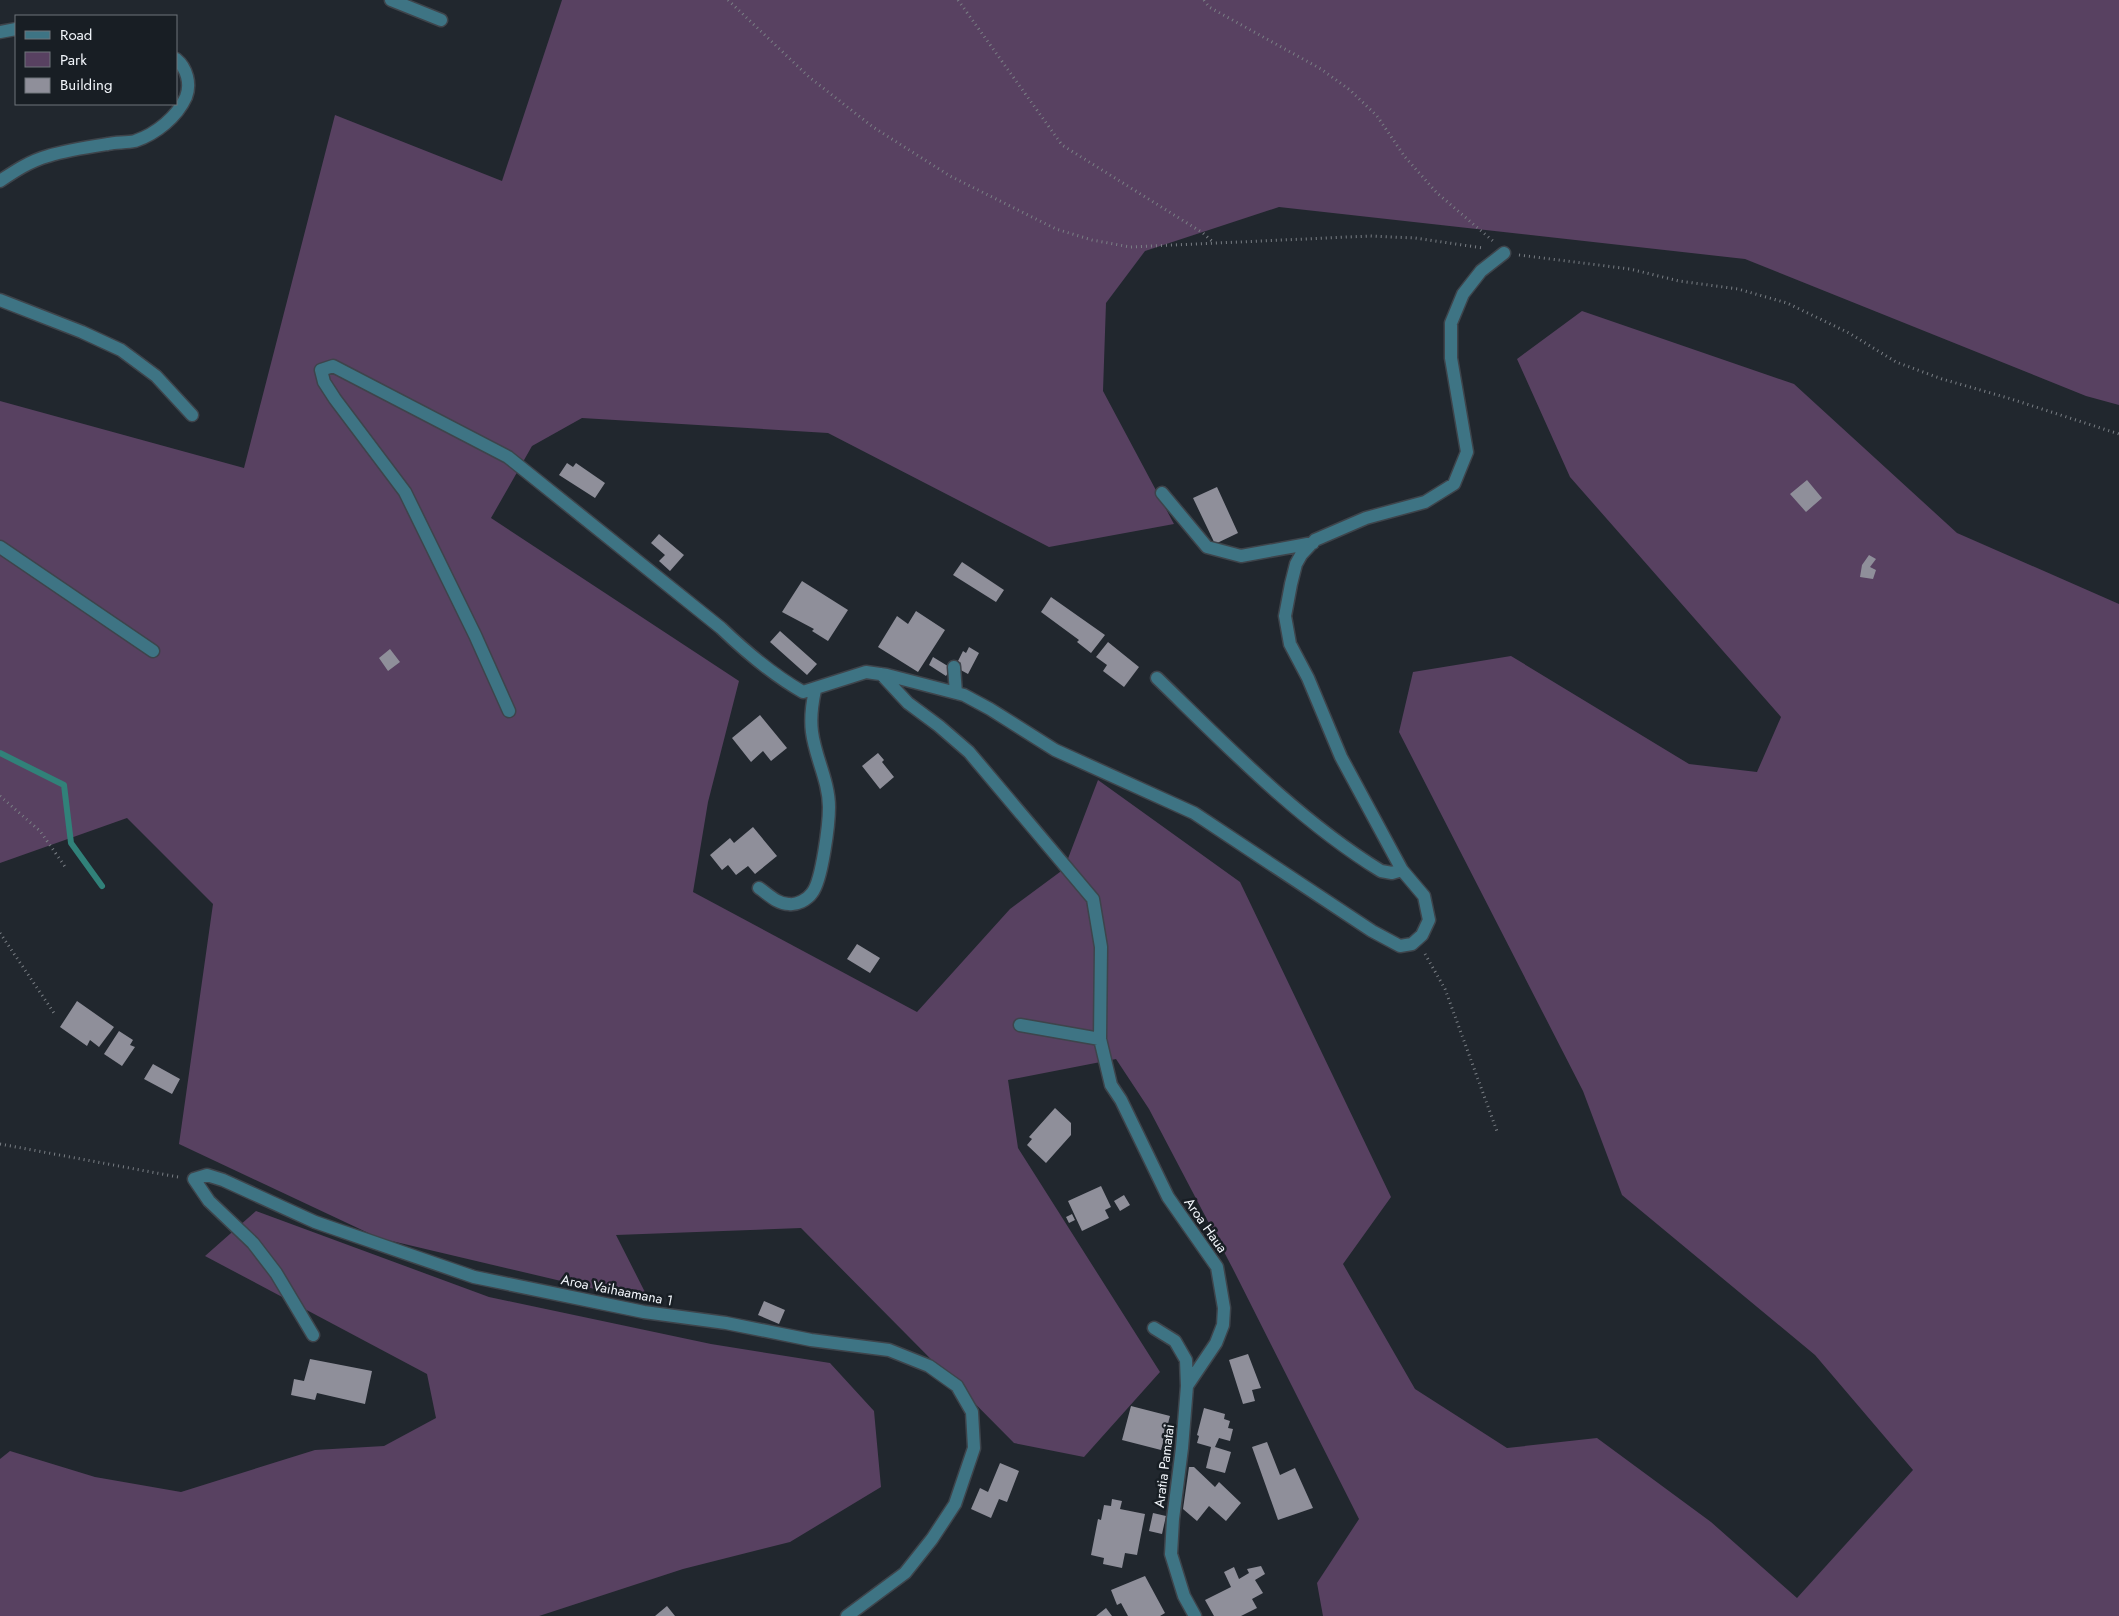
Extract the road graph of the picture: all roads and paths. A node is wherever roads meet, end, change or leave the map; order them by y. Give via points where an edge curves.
1 (391, 0) edge
2 (728, 0) edge
3 (958, 0) edge
4 (1204, 0) edge
5 (442, 20) dead end
6 (15, 29) edge
7 (0, 32) edge
8 (178, 61) edge
9 (0, 180) edge
10 (1215, 244) junction
11 (1506, 254) junction
12 (2, 305) edge
13 (192, 415) dead end
14 (2119, 434) edge
15 (1162, 493) dead end
16 (1313, 543) junction
17 (0, 547) edge
18 (153, 651) dead end
19 (954, 667) dead end
20 (881, 674) junction
21 (1157, 678) dead end
22 (815, 690) junction
23 (956, 693) junction
24 (509, 711) dead end
25 (0, 796) edge
26 (66, 868) dead end
27 (1402, 870) junction
28 (759, 888) dead end
29 (0, 933) edge
30 (1417, 941) junction
31 (54, 1013) dead end
32 (1020, 1025) dead end
33 (1100, 1039) junction
34 (1498, 1134) dead end
35 (0, 1144) edge
36 (194, 1179) junction
37 (1154, 1328) dead end
38 (313, 1334) dead end
39 (1187, 1386) junction
40 (847, 1616) edge
41 (1195, 1616) edge

1 - 5 street
2 - 10 path via 809,77 873,127 950,176 1056,229 1092,240 1130,247
3 - 10 path via 1062,145 1203,233
4 - 11 path via 1209,7 1321,69 1350,90 1377,116 1437,193
6 - 7 street
8 - 9 street via 188,78 189,91 175,115 159,128 135,141 108,143 47,156
10 - 11 path via 1370,236 1415,238
11 - 14 path via 1630,269 1679,281 1738,288 1787,302 1896,362
11 - 16 street via 1481,271 1463,294 1451,324 1451,358 1466,452 1454,484 1425,502 1366,518
12 - 13 street via 82,332 121,350 156,376
15 - 16 street via 1207,547 1241,556
16 - 27 street via 1301,554 1291,584 1285,616 1290,644 1341,757
17 - 18 street
19 - 23 street
20 - 22 street via 866,672
20 - 23 street
20 - 33 street, Aroa Haua via 908,703 969,752 1093,899 1101,947
21 - 27 street via 1324,831 1381,871 1392,873
22 - 24 street via 803,692 745,651 721,628 508,457 333,366 321,370 335,400 404,492
22 - 28 street via 810,712 812,732 829,806 818,879 813,893 802,902 789,905
23 - 30 street via 990,709 1062,754 1194,813 1372,931 1400,946
25 - 26 path via 40,831
27 - 30 street via 1424,896 1429,920
29 - 31 path
30 - 34 path via 1445,989
32 - 33 street
33 - 39 street, Aroa Haua via 1111,1085 1168,1197 1217,1267 1224,1308 1222,1325 1216,1343
35 - 36 path
36 - 38 street via 209,1201 252,1243 276,1273
36 - 40 street, Aroa Vaihaamana 1 via 207,1175 223,1180 315,1222 474,1277 644,1312 726,1322 811,1340 889,1350 929,1366 957,1386 972,1412 974,1448 955,1504 932,1539 905,1573
37 - 39 street, Aratia Pamatai via 1175,1341 1186,1360
39 - 41 street, Aratia Pamatai via 1171,1554 1184,1596

